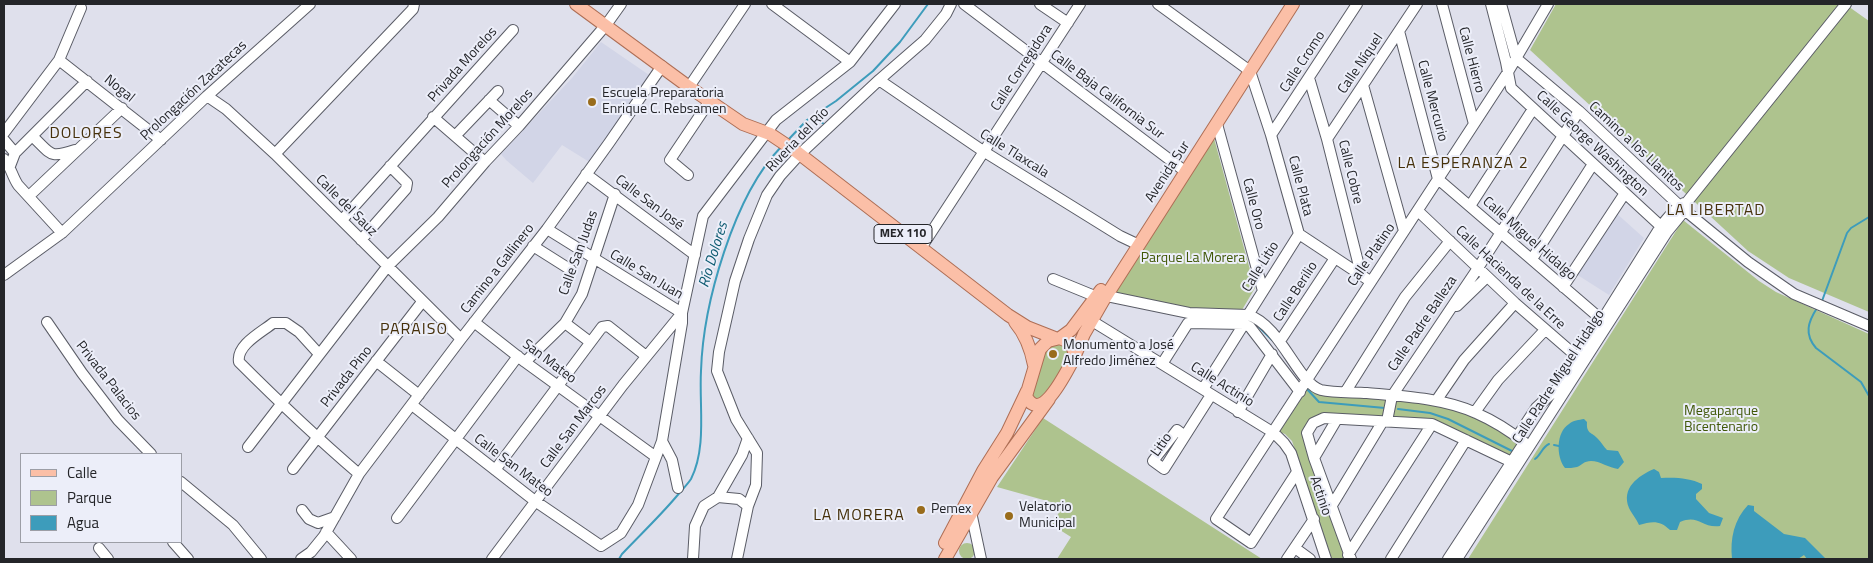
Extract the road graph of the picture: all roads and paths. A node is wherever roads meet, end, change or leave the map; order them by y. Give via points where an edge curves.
1 (310, 4) edge
2 (414, 4) edge
3 (576, 4) edge
4 (621, 4) edge
5 (745, 4) edge
6 (772, 4) edge
7 (894, 4) edge
8 (951, 4) edge
9 (964, 4) edge
10 (1040, 4) edge
11 (1080, 4) edge
12 (1158, 4) edge
13 (1284, 4) edge
14 (1293, 4) edge
15 (1357, 4) edge
16 (1417, 4) edge
17 (1442, 4) edge
18 (1491, 4) edge
19 (1501, 4) edge
20 (1548, 4) edge
21 (1846, 4) edge
22 (81, 8) dead end
23 (1068, 23) junction
24 (606, 25) junction
25 (513, 30) dead end
26 (1399, 31) junction
27 (59, 60) junction
28 (850, 62) junction
29 (1042, 63) junction
30 (1510, 64) junction
31 (662, 66) junction
32 (1247, 68) junction
33 (1309, 78) junction
34 (879, 80) junction
35 (87, 81) junction
36 (1364, 85) junction
37 (689, 87) junction
38 (498, 90) dead end
39 (207, 96) junction
40 (489, 100) junction
41 (709, 102) junction
42 (122, 108) junction
43 (1533, 109) junction
44 (1578, 111) junction
45 (433, 117) junction
46 (1217, 124) junction
47 (1474, 124) junction
48 (519, 126) junction
49 (4, 133) edge
50 (768, 134) junction
51 (456, 135) junction
52 (1271, 135) junction
53 (32, 136) junction
54 (1562, 136) junction
55 (1327, 139) junction
56 (4, 140) edge
57 (161, 140) junction
58 (80, 148) junction
59 (983, 151) junction
60 (15, 153) junction
61 (274, 154) junction
62 (798, 154) junction
63 (7, 162) edge
64 (485, 162) junction
65 (1593, 164) junction
66 (390, 166) junction
67 (1183, 170) junction
68 (586, 174) junction
69 (688, 175) dead end
70 (1438, 179) junction
71 (1625, 193) junction
72 (615, 194) junction
73 (29, 196) junction
74 (1470, 206) junction
75 (1684, 206) junction
76 (1418, 212) junction
77 (342, 220) junction
78 (547, 229) junction
79 (1664, 229) junction
80 (1404, 231) junction
81 (62, 233) junction
82 (1500, 233) junction
83 (1298, 234) junction
84 (360, 240) junction
85 (1450, 241) junction
86 (1135, 243) junction
87 (533, 246) junction
88 (921, 248) junction
89 (695, 255) junction
90 (1335, 258) junction
91 (1532, 259) junction
92 (594, 260) junction
93 (386, 267) junction
94 (1478, 268) junction
95 (571, 270) dead end
96 (1361, 274) junction
97 (4, 275) edge
98 (1487, 277) junction
99 (1053, 279) dead end
100 (1370, 281) junction
101 (1563, 287) junction
102 (1263, 291) junction
103 (422, 302) junction
104 (1099, 302) junction
105 (1515, 303) junction
106 (682, 313) junction
107 (1008, 315) junction
108 (1246, 320) junction
109 (1602, 320) junction
110 (1092, 321) junction
111 (1442, 321) junction
112 (47, 322) dead end
113 (474, 322) junction
114 (565, 323) junction
115 (1869, 326) edge
116 (1545, 330) junction
117 (1057, 338) junction
118 (461, 340) junction
119 (1280, 341) junction
120 (590, 342) junction
121 (319, 354) junction
122 (1272, 354) junction
123 (646, 356) junction
124 (521, 359) junction
125 (1073, 360) junction
126 (376, 361) junction
127 (1581, 361) junction
128 (1162, 364) junction
129 (1034, 366) junction
130 (558, 386) junction
131 (1304, 386) junction
132 (1027, 391) junction
133 (1346, 391) junction
134 (1207, 392) junction
135 (419, 395) junction
136 (1392, 396) junction
137 (1049, 399) junction
138 (1436, 401) junction
139 (281, 404) junction
140 (412, 405) junction
141 (1238, 412) junction
142 (1475, 412) junction
143 (599, 416) junction
144 (1338, 419) junction
145 (1385, 421) junction
146 (1432, 424) junction
147 (1274, 433) junction
148 (1185, 436) dead end
149 (317, 438) junction
150 (748, 438) junction
151 (456, 439) junction
152 (1466, 440) junction
153 (1521, 440) junction
154 (662, 441) junction
155 (1284, 443) joint
156 (248, 447) dead end
157 (150, 453) edge
158 (656, 457) junction
159 (1314, 458) junction
160 (1514, 463) junction
161 (293, 469) dead end
162 (496, 470) junction
163 (983, 471) junction
164 (1298, 472) junction
165 (359, 474) junction
166 (182, 483) edge
167 (678, 488) dead end
168 (718, 496) junction
169 (535, 501) junction
170 (748, 506) junction
171 (1331, 507) junction
172 (302, 510) dead end
173 (971, 512) junction
174 (689, 515) dead end
175 (335, 517) junction
176 (397, 518) dead end
177 (1314, 519) junction
178 (695, 526) junction
179 (326, 532) junction
180 (174, 543) edge
181 (978, 544) junction
182 (601, 546) joint
183 (99, 548) dead end
184 (1295, 548) junction
185 (1457, 554) edge
186 (950, 557) edge
187 (1349, 557) edge
188 (108, 559) edge
189 (188, 559) edge
190 (261, 559) edge
191 (301, 559) edge
192 (351, 559) edge
193 (492, 559) edge
194 (694, 559) edge
195 (737, 559) edge
196 (937, 559) edge
197 (981, 559) edge
198 (990, 559) edge
199 (1287, 559) edge
200 (1310, 559) edge
201 (1326, 559) edge
202 (1391, 559) edge
203 (1448, 559) edge

1 - 39 street, Prolongación Zacatecas
2 - 61 street
3 - 24 main road, MEX 110
4 - 24 street, Prolongación Morelos
5 - 37 street
6 - 28 street
7 - 28 street, Riveria del Río
8 - 34 street, Riveria del Río via 925,40
9 - 29 street, Calle Baja California Sur
10 - 23 street
11 - 23 street, Calle Corregidora
12 - 32 street
13 - 32 main road, Avenida Sur
14 - 32 main road, Avenida Sur
15 - 33 street, Calle Cromo
16 - 26 street, Calle Níquel
17 - 47 street, Calle Hierro
18 - 30 street
19 - 30 street
20 - 30 street, Calle Platino
21 - 75 street, Calle Padre Miguel Hidalgo
22 - 27 street
23 - 29 street, Calle Corregidora
24 - 31 main road, MEX 110
24 - 48 street, Prolongación Morelos
25 - 45 street, Privada Morelos
26 - 36 street, Calle Níquel
26 - 70 street, Calle Mercurio
27 - 35 street, Nogal
27 - 49 street
28 - 50 street, Riveria del Río via 776,120
29 - 59 street, Calle Corregidora
29 - 67 street, Calle Baja California Sur
30 - 43 street, Calle George Washington via 1511,88
30 - 44 street, Camino a los Llanitos
30 - 47 street, Calle Platino
31 - 37 main road, MEX 110
31 - 68 street, Camino a Gallinero
32 - 46 main road, Avenida Sur
32 - 52 street, Calle Plata
32 - 67 main road, Avenida Sur
33 - 52 street, Calle Cromo
33 - 55 street, Calle Cobre
34 - 59 street, Calle Tlaxcala
34 - 62 street, Riveria del Río
35 - 42 street, Nogal
35 - 53 street
36 - 55 street, Calle Níquel
36 - 80 street
37 - 41 main road, MEX 110
38 - 40 street
39 - 57 street, Prolongación Zacatecas
39 - 61 street, Calle del Sauz via 226,109
40 - 48 street
40 - 51 street
41 - 50 main road, MEX 110 via 743,124
41 - 69 street via 670,160
42 - 57 street, Nogal
42 - 58 street
43 - 54 street, Calle George Washington
43 - 74 street
44 - 54 street, Calle Padre Balleza
44 - 75 street, Camino a los Llanitos
45 - 51 street
45 - 66 street, Privada Morelos
46 - 67 main road, Avenida Sur
46 - 102 street, Calle Oro
47 - 70 street, Calle Platino
48 - 64 street, Prolongación Morelos
50 - 62 main road, MEX 110
50 - 89 street, Riveria del Río via 703,216
51 - 64 street
52 - 83 street, Calle Plata
53 - 58 street via 52,155
53 - 60 street
54 - 65 street, Calle George Washington
54 - 82 street, Calle Padre Balleza
55 - 96 street, Calle Cobre
56 - 60 street
57 - 81 street, Prolongación Zacatecas
58 - 73 street
59 - 86 street, Calle Tlaxcala
59 - 88 street, Calle Corregidora
60 - 63 street
61 - 77 street, Calle del Sauz
62 - 88 main road, MEX 110
62 - 150 street, Riveria del Río via 763,204 735,281 719,352 720,379 736,419
63 - 73 street via 12,176
64 - 93 street, Prolongación Morelos via 438,217
65 - 71 street, Calle George Washington
65 - 91 street
66 - 77 street, Privada Morelos
66 - 84 street via 407,183 406,189
67 - 86 main road, Avenida Sur
68 - 72 street, Calle San José
68 - 78 street, Camino a Gallinero
70 - 74 street, Calle Miguel Hidalgo
70 - 76 street, Calle Platino
71 - 79 street, Calle George Washington
71 - 101 street
72 - 89 street, Calle San José
72 - 92 street, Calle San Judas
73 - 81 street
74 - 82 street, Calle Miguel Hidalgo
75 - 79 street, Calle Padre Miguel Hidalgo
75 - 115 street, Camino a los Llanitos via 1748,262 1794,294
76 - 80 street, Calle Platino
76 - 85 street, Calle Hacienda de la Erre
77 - 84 street, Calle del Sauz
78 - 87 street, Camino a Gallinero
78 - 92 street, Calle San Juan
79 - 109 street, Calle Padre Miguel Hidalgo
79 - 127 street, Calle Padre Miguel Hidalgo
80 - 100 street, Calle Platino
81 - 97 street, Prolongación Zacatecas
82 - 91 street, Calle Miguel Hidalgo
82 - 94 street, Calle Padre Balleza
83 - 90 street, Calle Plata
83 - 102 street, Calle Litio
84 - 93 street, Calle del Sauz
85 - 94 street, Calle Hacienda de la Erre
85 - 133 street via 1405,297
86 - 104 main road, Avenida Sur
87 - 95 street
87 - 113 street, Camino a Gallinero
88 - 107 main road, MEX 110
89 - 106 street, Riveria del Río
90 - 96 street, Calle Plata
90 - 119 street, Calle Berilio
91 - 101 street, Calle Miguel Hidalgo
92 - 106 street, Calle San Juan
92 - 114 street, Calle San Judas via 582,294
93 - 103 street, Calle del Sauz
93 - 121 street, Prolongación Morelos
94 - 98 street, Calle Hacienda de la Erre
94 - 111 street, Calle Padre Balleza
96 - 100 street, Calle Plata
98 - 105 street, Calle Hacienda de la Erre
98 - 111 street
99 - 104 street
100 - 131 street, Calle Platino
101 - 109 street, Calle Miguel Hidalgo
102 - 108 street, Calle Litio
103 - 118 street, Calle del Sauz
103 - 126 street, Privada Pino
104 - 108 street
104 - 110 main road, Avenida Sur
104 - 117 main road, Avenida Sur via 1071,330
105 - 116 street, Calle Hacienda de la Erre
105 - 138 street via 1464,360
106 - 123 street, Calle San Marcos
106 - 154 street, Riveria del Río
107 - 117 main road, MEX 110 via 1027,328
107 - 129 main road, MEX 110 via 1022,331
108 - 119 street via 1256,317
108 - 122 street
108 - 128 street via 1188,323
108 - 134 street, Calle Litio
109 - 127 street, Calle Padre Miguel Hidalgo
110 - 125 main road, Avenida Sur
110 - 128 street, Calle Actinio
111 - 136 street, Calle Padre Balleza
112 - 157 street, Privada Palacios via 118,420
113 - 118 street, Camino a Gallinero
113 - 124 street, San Mateo
114 - 120 street
114 - 124 street, Calle San Judas
116 - 127 street, Calle Hacienda de la Erre
116 - 142 street via 1498,380
117 - 125 main road, MEX 110 via 1071,343 1075,354
117 - 129 main road, Avenida Sur via 1043,345
118 - 135 street, Camino a Gallinero
119 - 131 street
120 - 123 street via 602,327 608,326
120 - 130 street
121 - 139 street, Prolongación Morelos
121 - 139 street via 286,323 273,323 245,345 238,357 239,362
122 - 131 street
122 - 141 street
123 - 143 street, Calle San Marcos
124 - 130 street, San Mateo
124 - 151 street, Calle San Judas
125 - 137 main road, Avenida Sur
126 - 135 street
126 - 149 street, Privada Pino
127 - 153 street, Calle Padre Miguel Hidalgo
127 - 160 street, Calle Padre Miguel Hidalgo
128 - 134 street, Calle Actinio
129 - 132 main road, Avenida Sur
130 - 143 street, San Mateo
130 - 162 street
131 - 133 street
131 - 147 street, Calle Platino
132 - 137 main road via 1028,400 1036,405
132 - 163 main road, Avenida Sur via 1007,433
133 - 136 street
134 - 141 street, Calle Actinio
134 - 148 street, Litio
135 - 140 street, Camino a Gallinero
136 - 138 street
136 - 145 street
137 - 173 main road, Avenida Sur via 992,477
138 - 142 street
139 - 149 street
139 - 156 street, Prolongación Morelos
140 - 151 street, Calle San Mateo
140 - 165 street, Camino a Gallinero
141 - 147 street, Calle Actinio
142 - 153 street
143 - 158 street, San Mateo
143 - 169 street, Calle San Marcos
144 - 145 street
144 - 159 street
144 - 159 street via 1324,418 1313,422 1307,433
145 - 146 street
145 - 171 street
146 - 152 street
146 - 187 street
147 - 155 street, Calle Actinio
147 - 164 street, Calle Platino via 1216,520 1251,543
149 - 161 street, Privada Pino
149 - 165 street
150 - 168 street
150 - 170 street, Riveria del Río via 757,453 756,485
151 - 162 street, Calle San Mateo
151 - 176 street, Calle San Judas
152 - 160 street
152 - 202 street
153 - 160 street, Calle Padre Miguel Hidalgo
154 - 158 street, Riveria del Río
154 - 167 street via 672,460
155 - 164 street, Actinio
158 - 182 street, Riveria del Río via 638,505 621,534
159 - 171 street
160 - 185 street, Calle Padre Miguel Hidalgo
162 - 169 street, Calle San Mateo
163 - 186 main road via 948,544
163 - 196 main road
164 - 177 street, Actinio
165 - 175 street, Camino a Gallinero
166 - 190 street via 234,524
168 - 170 street via 739,499
168 - 178 street via 704,506
169 - 182 street, Calle San Mateo
169 - 193 street, Calle San Marcos
170 - 195 street, Riveria del Río
171 - 187 street
172 - 175 street via 309,519 318,523
173 - 181 street
173 - 186 main road, Avenida Sur
174 - 178 street
175 - 179 street, Camino a Gallinero
177 - 184 street
177 - 201 street, Actinio
178 - 194 street
179 - 191 street, Camino a Gallinero via 311,552
179 - 192 street
180 - 189 street
181 - 197 street
181 - 198 street
183 - 188 street
184 - 199 street
184 - 200 street
185 - 203 street, Calle Padre Miguel Hidalgo

